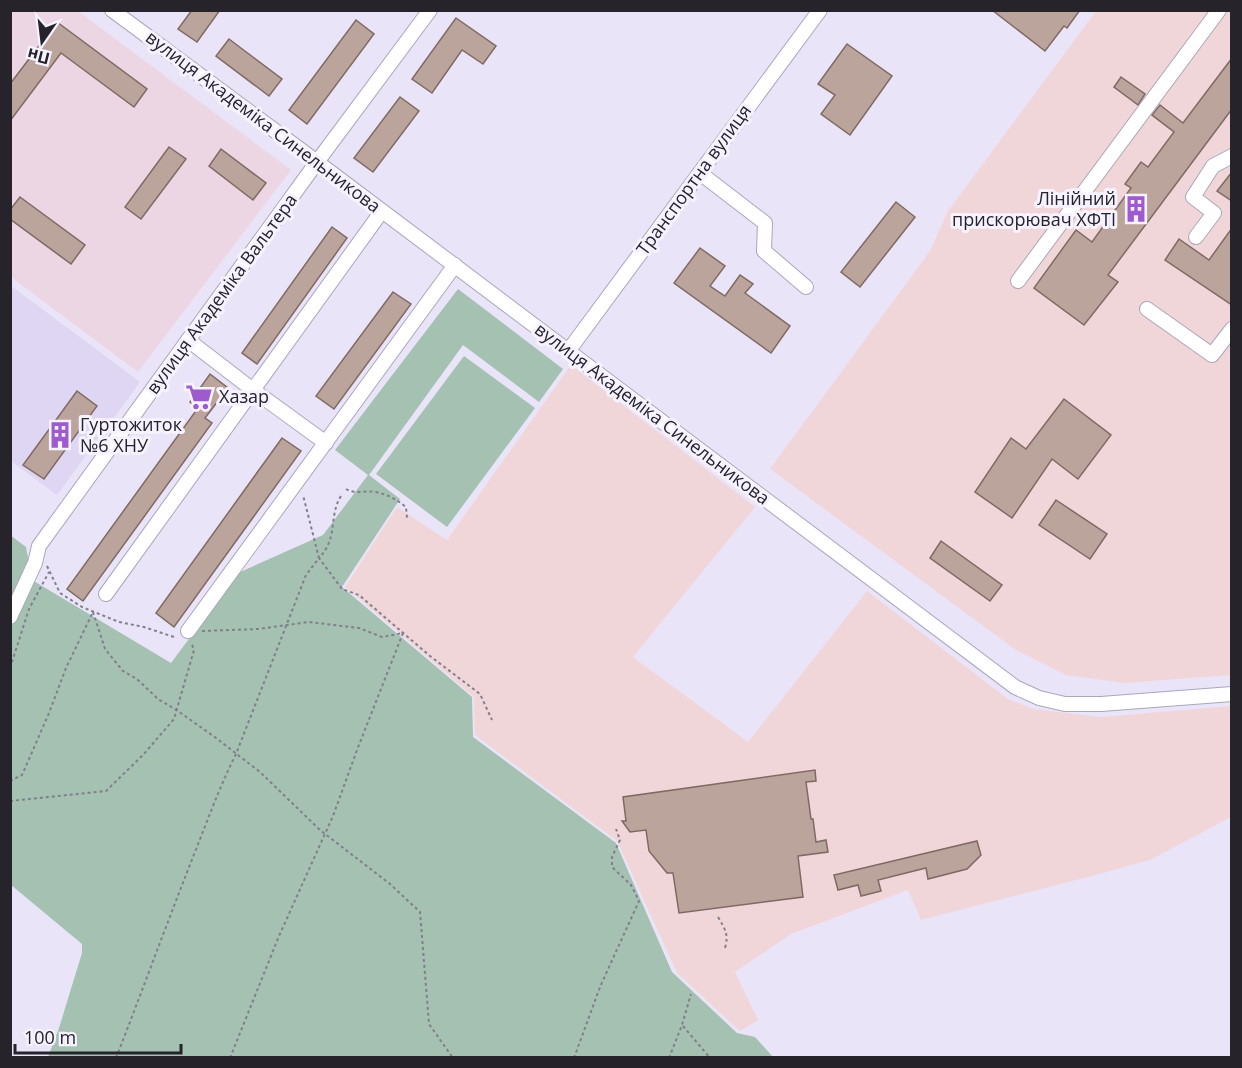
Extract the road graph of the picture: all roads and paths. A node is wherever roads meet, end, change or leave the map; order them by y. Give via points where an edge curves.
1 (112, 10) edge
2 (430, 10) edge
3 (820, 10) edge
4 (1219, 10) edge
5 (1232, 156) edge
6 (317, 162) junction
7 (700, 173) junction
8 (382, 211) junction
9 (1196, 237) dead end
10 (455, 265) junction
11 (1018, 281) dead end
12 (806, 287) dead end
13 (1147, 309) dead end
14 (1232, 329) edge
15 (188, 340) junction
16 (569, 350) junction
17 (253, 390) junction
18 (326, 443) junction
19 (307, 469) junction
20 (346, 489) dead end
21 (341, 495) dead end
22 (407, 518) dead end
23 (319, 558) junction
24 (49, 572) dead end
25 (106, 594) dead end
26 (10, 617) edge
27 (188, 631) joint
28 (403, 633) junction
29 (10, 668) edge
30 (1232, 694) edge
31 (178, 711) junction
32 (492, 720) dead end
33 (236, 754) junction
34 (10, 781) edge
35 (10, 801) edge
36 (616, 829) dead end
37 (325, 834) junction
38 (718, 917) dead end
39 (725, 948) dead end
40 (691, 994) dead end
41 (682, 1025) junction
42 (116, 1058) edge
43 (230, 1058) edge
44 (453, 1058) edge
45 (574, 1058) edge
46 (669, 1058) edge
47 (711, 1058) edge

1 - 6 street, вулиця Академіка Синельникова
2 - 6 street, вулиця Академіка Вальтера
3 - 7 street, Транспортна вулиця
4 - 11 street
5 - 9 street via 1213,166 1193,197 1214,213
6 - 8 street, вулиця Академіка Синельникова
6 - 15 street, вулиця Академіка Вальтера
7 - 12 street via 765,223 764,251
7 - 16 street, Транспортна вулиця
8 - 10 street, вулиця Академіка Синельникова
8 - 17 street
10 - 16 street, вулиця Академіка Синельникова
10 - 18 street
13 - 14 street via 1212,355
15 - 17 street
15 - 26 street, вулиця Академіка Вальтера via 39,546 36,563
16 - 30 street, вулиця Академіка Синельникова via 1015,687 1065,704
17 - 18 street
17 - 25 street
18 - 19 street
19 - 23 path via 303,496
19 - 27 street
20 - 22 path via 395,498 406,507
21 - 23 path via 335,505 333,531
23 - 28 path via 342,589 359,595
23 - 33 path via 306,575
24 - 29 path via 29,609
27 - 31 path via 194,650
28 - 32 path via 480,694
28 - 37 path
31 - 33 path
31 - 34 path via 123,671 105,649 93,612 22,775
31 - 35 path via 143,755 106,791
33 - 37 path
33 - 42 path
36 - 45 path via 620,840 612,867 631,885 639,901 600,987
37 - 43 path
37 - 44 path via 420,912 429,1024
38 - 39 path via 728,939
40 - 41 path
41 - 46 path
41 - 47 path

